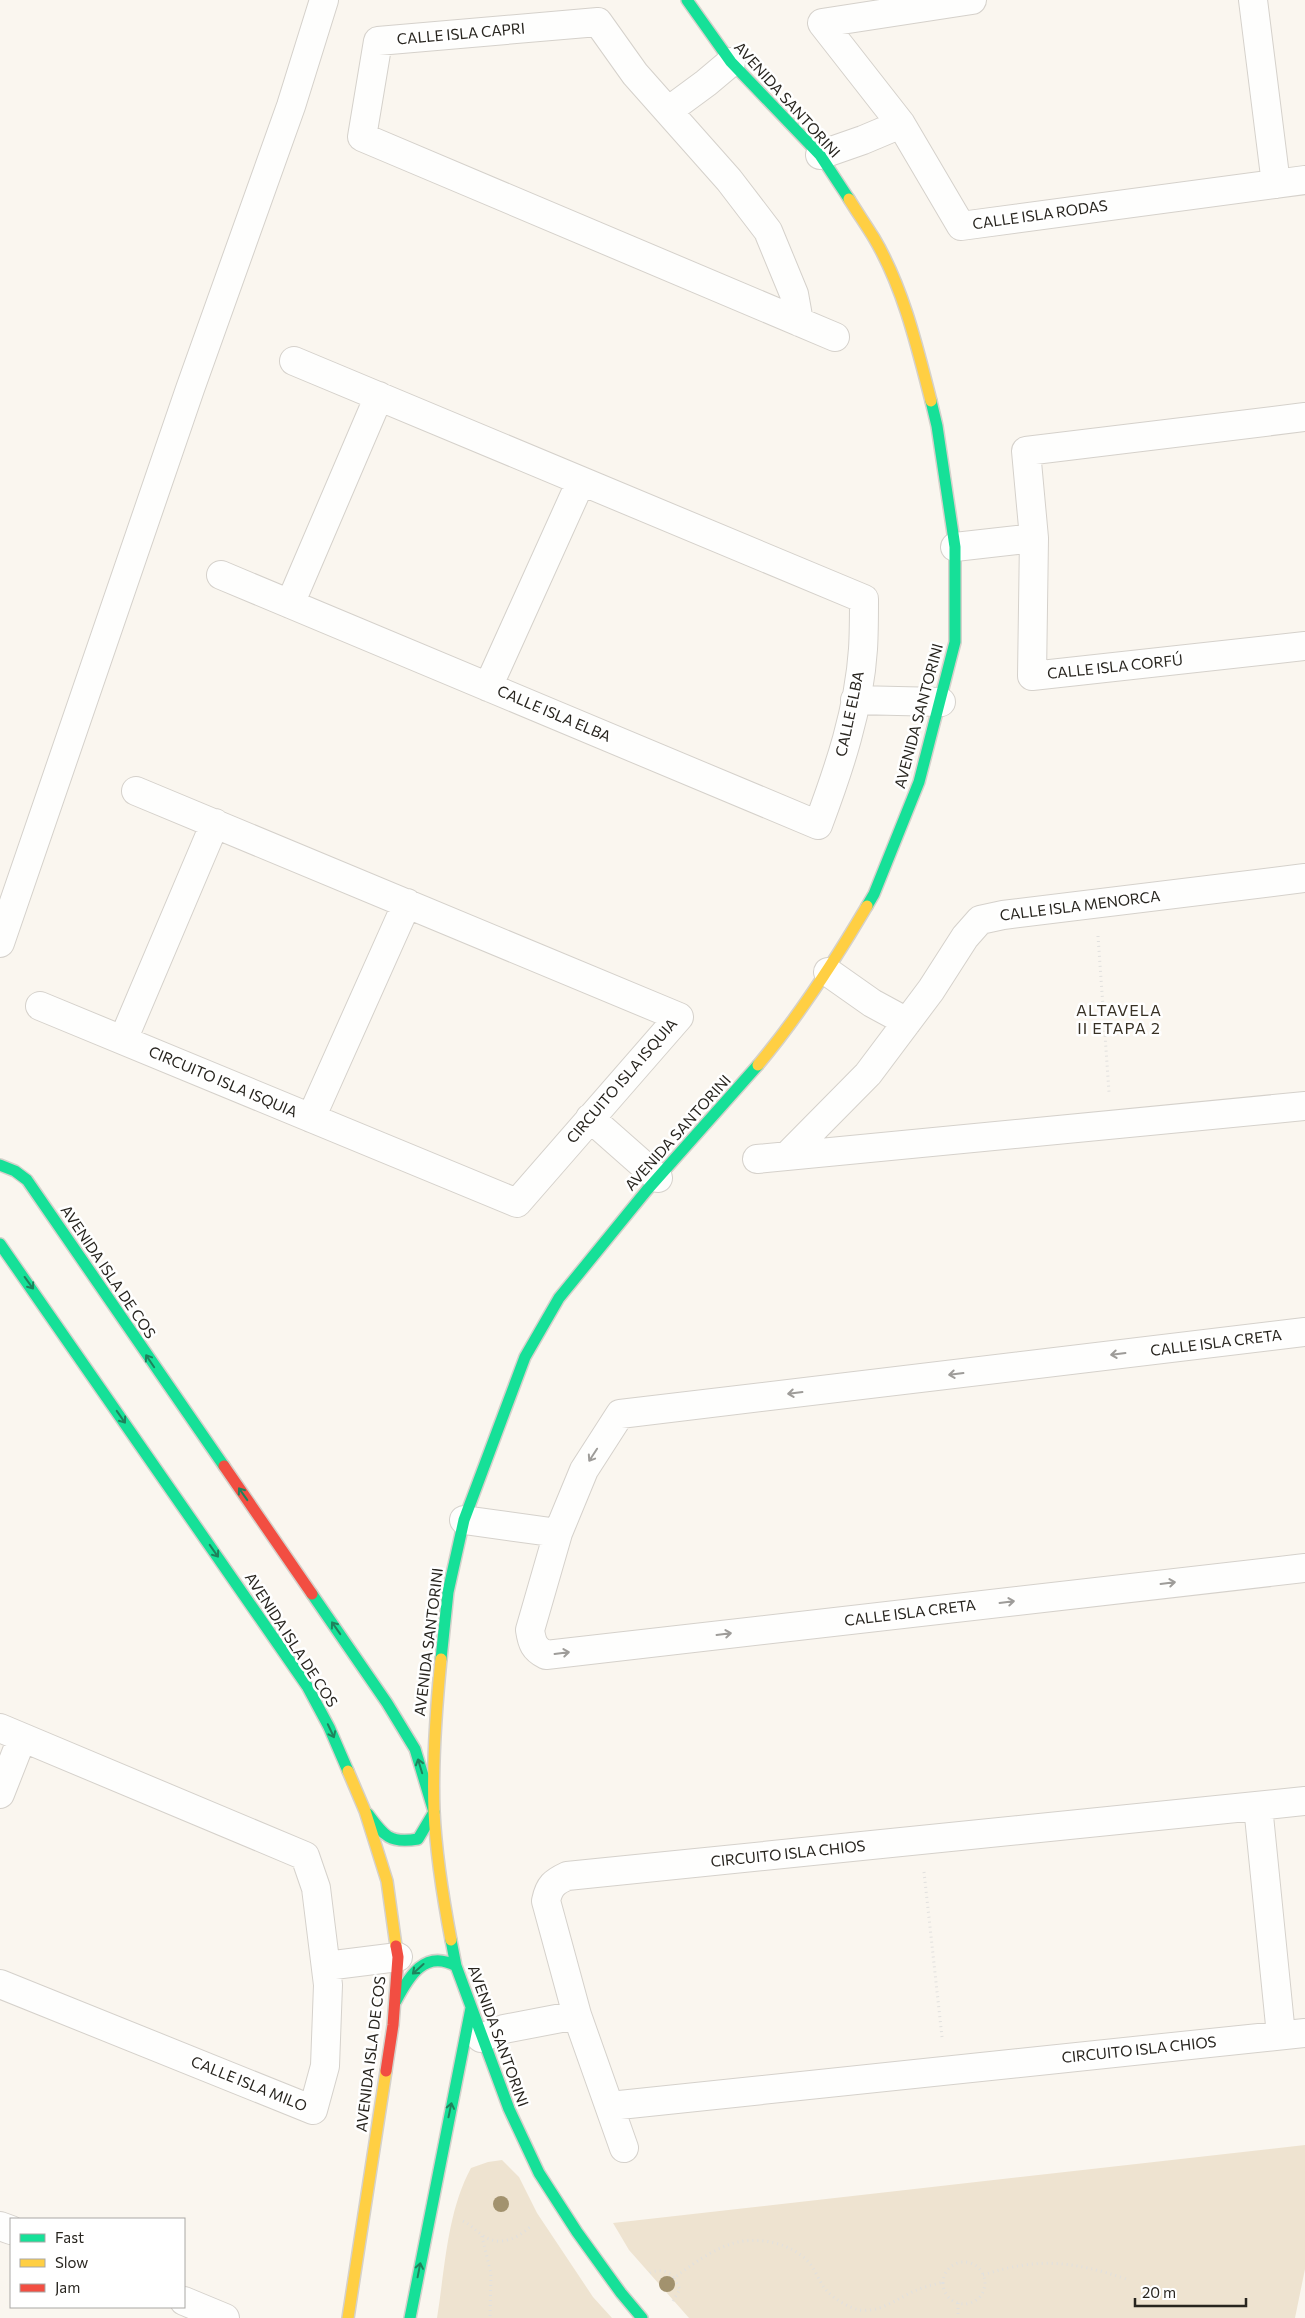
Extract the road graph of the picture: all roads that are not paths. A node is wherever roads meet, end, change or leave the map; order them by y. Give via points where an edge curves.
1 (324, 0) edge
2 (687, 0) edge
3 (972, 0) edge
4 (1253, 0) edge
5 (731, 62) junction
6 (668, 111) junction
7 (901, 124) junction
8 (820, 155) junction
9 (1305, 180) edge
10 (1276, 184) junction
11 (799, 322) junction
12 (835, 337) dead end
13 (294, 361) dead end
14 (379, 396) junction
15 (1305, 418) edge
16 (581, 481) junction
17 (1034, 538) junction
18 (955, 547) junction
19 (221, 575) dead end
20 (290, 604) junction
21 (1305, 646) edge
22 (488, 687) junction
23 (855, 700) junction
24 (941, 702) junction
25 (136, 791) dead end
26 (215, 823) junction
27 (818, 825) joint
28 (1305, 878) edge
29 (407, 903) junction
30 (0, 944) edge
31 (828, 972) junction
32 (40, 1006) dead end
33 (907, 1022) junction
34 (123, 1040) junction
35 (1305, 1106) edge
36 (311, 1118) junction
37 (590, 1118) junction
38 (787, 1156) junction
39 (757, 1159) dead end
40 (0, 1165) edge
41 (658, 1178) junction
42 (0, 1244) edge
43 (1305, 1332) edge
44 (464, 1520) junction
45 (558, 1533) junction
46 (1305, 1568) edge
47 (11, 1733) edge
48 (0, 1794) edge
49 (1305, 1801) edge
50 (1258, 1806) junction
51 (365, 1811) junction
52 (434, 1812) junction
53 (398, 1957) junction
54 (326, 1966) junction
55 (456, 1966) junction
56 (0, 1984) edge
57 (395, 2003) junction
58 (471, 2007) junction
59 (578, 2015) junction
60 (1293, 2034) edge
61 (481, 2038) junction
62 (610, 2106) junction
63 (624, 2148) dead end
64 (185, 2301) edge
65 (225, 2318) edge
66 (348, 2318) edge
67 (410, 2318) edge
68 (642, 2318) edge

1 - 30 street via 292,106 190,389
2 - 5 street, AVENIDA SANTORINI
3 - 7 street, CALLE ISLA RODAS via 822,23
4 - 10 street
5 - 6 street
5 - 8 street, AVENIDA SANTORINI
6 - 11 street, CALLE ISLA CAPRI via 730,180 768,231 794,294
6 - 11 street, CALLE ISLA CAPRI via 635,74 598,22 417,37 378,41 362,137
7 - 8 street
7 - 10 street, CALLE ISLA RODAS via 961,226
8 - 18 street, AVENIDA SANTORINI via 876,239 901,296 937,426
9 - 10 street, CALLE ISLA RODAS
11 - 12 street, CALLE ISLA CAPRI
13 - 14 street
14 - 16 street
14 - 20 street
15 - 17 street, CALLE ISLA CORFÚ via 1026,451
16 - 22 street
16 - 23 street, CALLE ELBA via 864,599 863,651
17 - 18 street
17 - 21 street, CALLE ISLA CORFÚ via 1032,676
18 - 24 street, AVENIDA SANTORINI via 955,642
19 - 20 street, CALLE ISLA ELBA
20 - 22 street, CALLE ISLA ELBA
22 - 27 street, CALLE ISLA ELBA
23 - 24 street
23 - 27 street, CALLE ELBA via 850,729
24 - 31 street, AVENIDA SANTORINI via 919,782 874,894
25 - 26 street, CIRCUITO ISLA ISQUIA
26 - 29 street, CIRCUITO ISLA ISQUIA
26 - 34 street
28 - 33 street, CALLE ISLA MENORCA via 980,920
29 - 36 street
29 - 37 street, CIRCUITO ISLA ISQUIA via 680,1016
31 - 33 street via 872,1003
31 - 41 street, AVENIDA SANTORINI via 784,1034
32 - 34 street, CIRCUITO ISLA ISQUIA
33 - 38 street, CALLE ISLA MENORCA via 868,1074
34 - 36 street, CIRCUITO ISLA ISQUIA
35 - 38 street
36 - 37 street, CIRCUITO ISLA ISQUIA via 517,1203
37 - 41 street
38 - 39 street
52 -> 40 street, AVENIDA ISLA DE COS via 415,1749 388,1703 27,1180
41 - 44 street, AVENIDA SANTORINI via 559,1298 530,1349
42 -> 51 street, AVENIDA ISLA DE COS via 307,1686 329,1727
43 -> 45 street, CALLE ISLA CRETA via 620,1414 584,1470
44 - 45 street
44 - 52 street, AVENIDA SANTORINI via 448,1592 440,1654 434,1725
45 -> 46 street, CALLE ISLA CRETA via 530,1630 532,1644 546,1655
47 - 48 street
47 - 54 street, CALLE ISLA MILO via 305,1856 316,1888
49 - 50 street, CIRCUITO ISLA CHIOS
50 - 59 street, CIRCUITO ISLA CHIOS via 568,1876 552,1883 546,1901
50 - 60 street, CIRCUITO ISLA CHIOS
51 - 52 street via 381,1832 401,1842 418,1839
51 - 53 street, AVENIDA ISLA DE COS via 387,1881
52 - 55 street, AVENIDA SANTORINI
53 - 54 street
53 - 57 street, AVENIDA ISLA DE COS
54 - 56 street, CALLE ISLA MILO via 325,2066 313,2110
55 -> 57 street via 442,1960 425,1963 406,1980
55 - 58 street, AVENIDA SANTORINI
57 - 66 street, AVENIDA ISLA DE COS
58 - 61 street, AVENIDA SANTORINI
67 -> 58 street
59 - 61 street via 504,2029
59 - 62 street, CIRCUITO ISLA CHIOS
60 - 62 street, CIRCUITO ISLA CHIOS
61 - 68 street, AVENIDA SANTORINI via 539,2173 582,2239
62 - 63 street, CIRCUITO ISLA CHIOS
64 - 65 street

